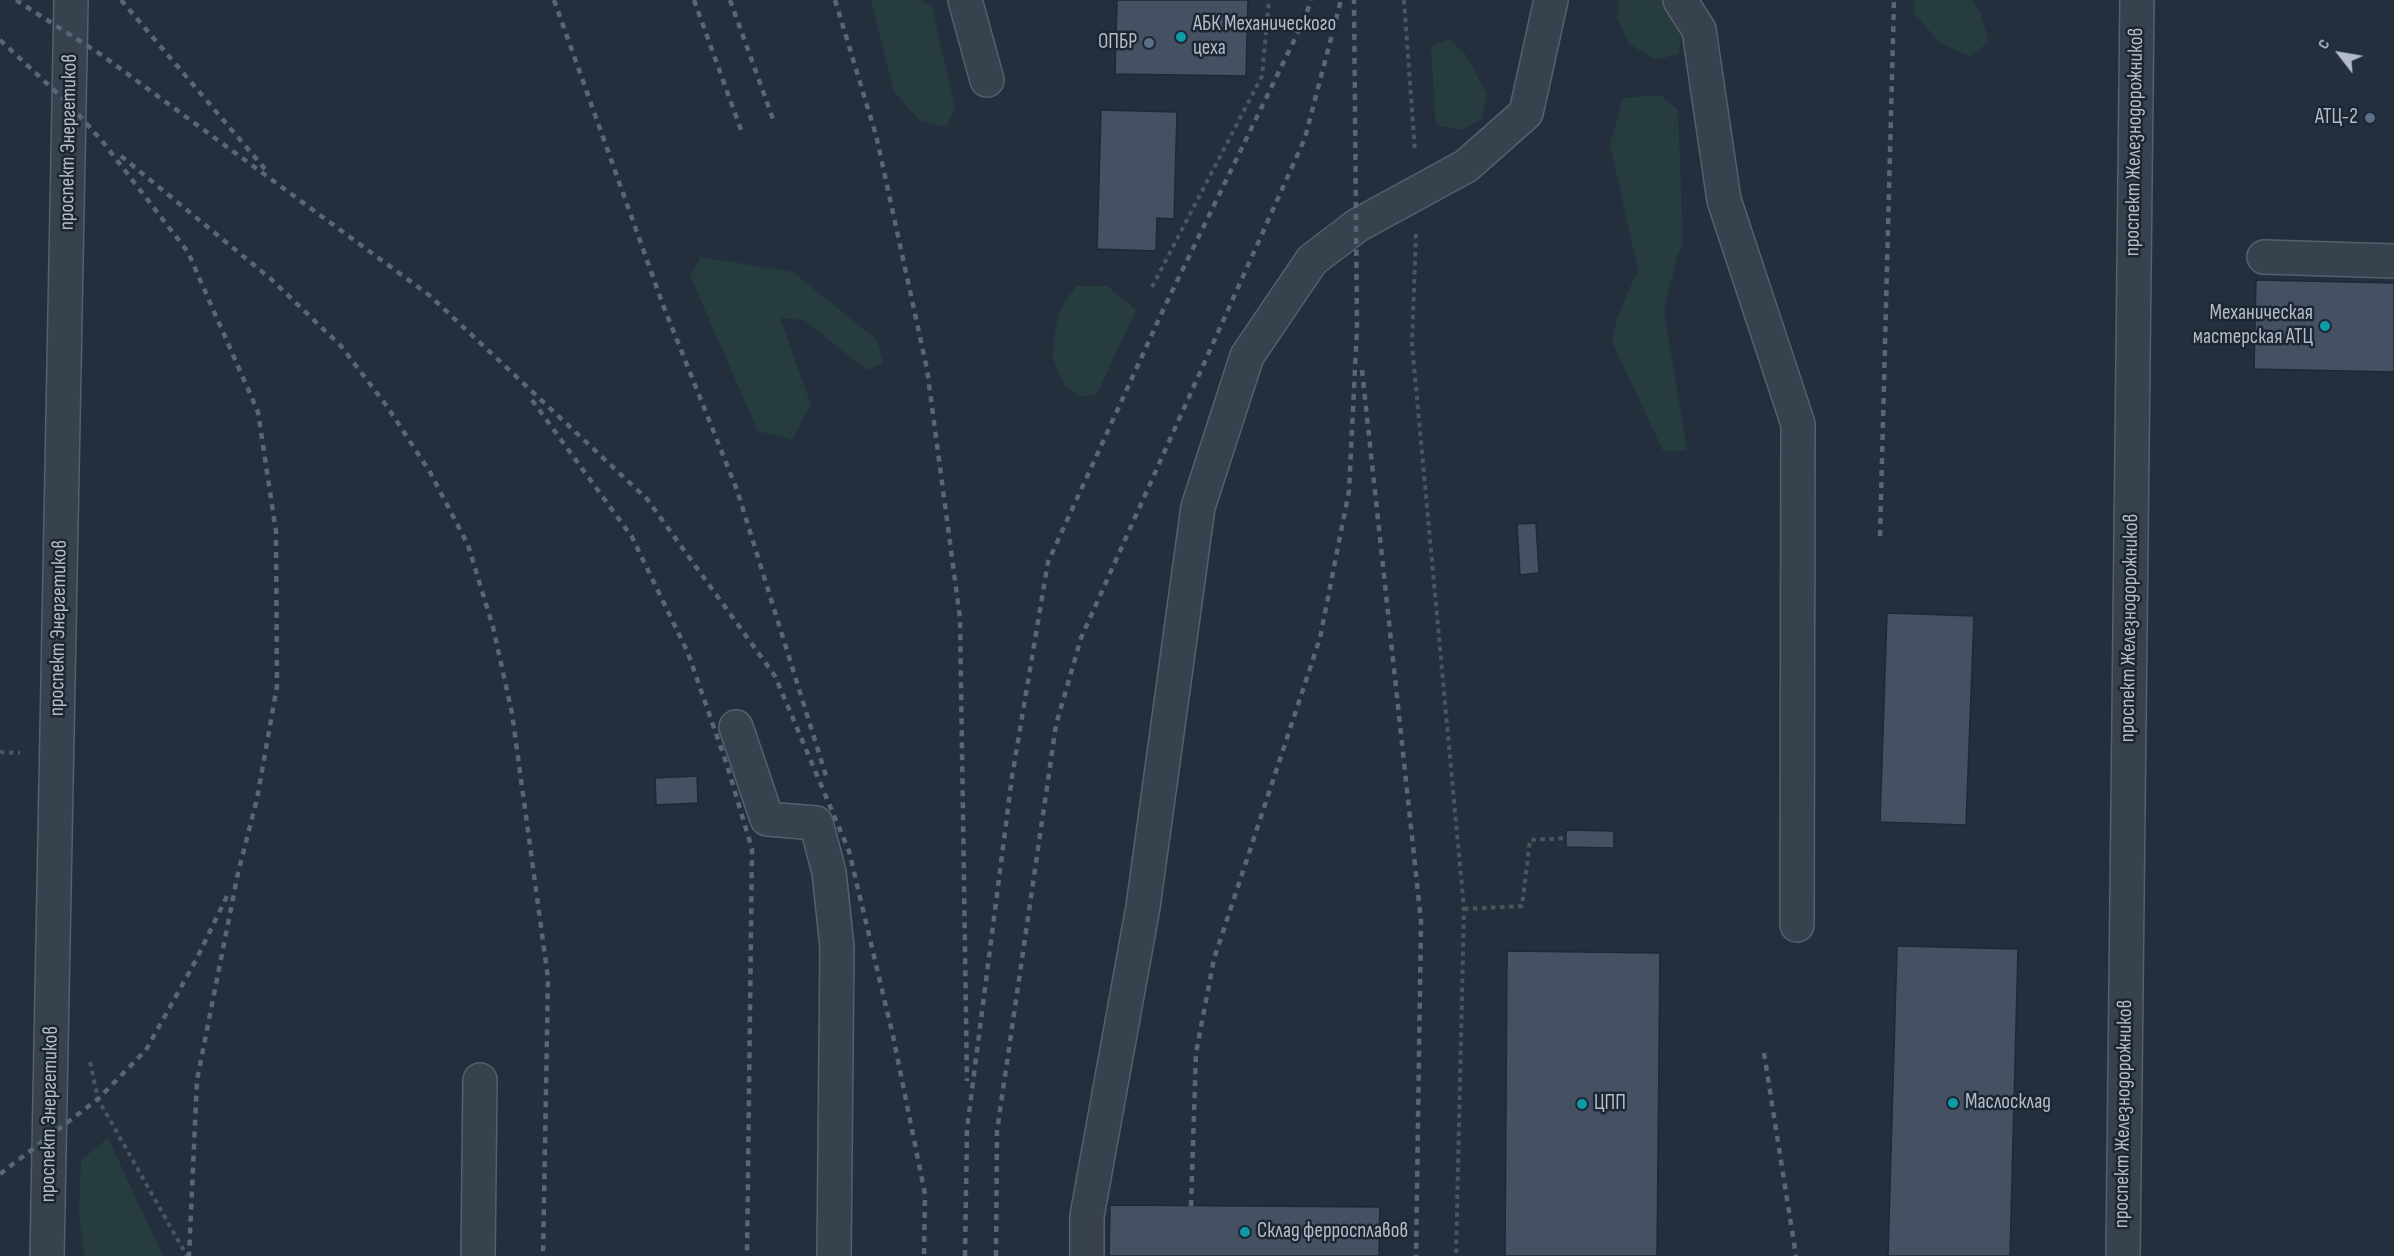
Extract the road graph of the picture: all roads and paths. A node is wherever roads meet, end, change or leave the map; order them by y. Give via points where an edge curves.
1 (71, 0) edge
2 (965, 0) edge
3 (1269, 0) edge
4 (1404, 0) edge
5 (1551, 0) edge
6 (1680, 0) edge
7 (2137, 0) edge
8 (987, 80) dead end
9 (1418, 194) junction
10 (2264, 257) dead end
11 (2394, 261) edge
12 (1152, 287) dead end
13 (736, 727) dead end
14 (1566, 838) dead end
15 (1464, 909) junction
16 (1797, 925) dead end
17 (89, 1054) dead end
18 (480, 1080) dead end
19 (47, 1256) edge
20 (187, 1256) edge
21 (478, 1256) edge
22 (834, 1256) edge
23 (1087, 1256) edge
24 (1456, 1256) edge
25 (2123, 1256) edge

1 - 19 street, проспект Энергетиков
2 - 8 street
3 - 12 path via 1262,76
4 - 9 path
5 - 9 street via 1526,113 1466,166
6 - 16 street via 1699,30 1724,200 1798,424
7 - 25 street, проспект Железнодорожников
9 - 15 path via 1412,344
9 - 23 street via 1358,225 1312,260 1247,356 1198,507 1143,907 1088,1216
10 - 11 street
13 - 22 street via 767,819 816,823 829,872 837,947
14 - 15 path via 1530,840 1522,906
15 - 24 path
17 - 20 path via 98,1099
18 - 21 street

